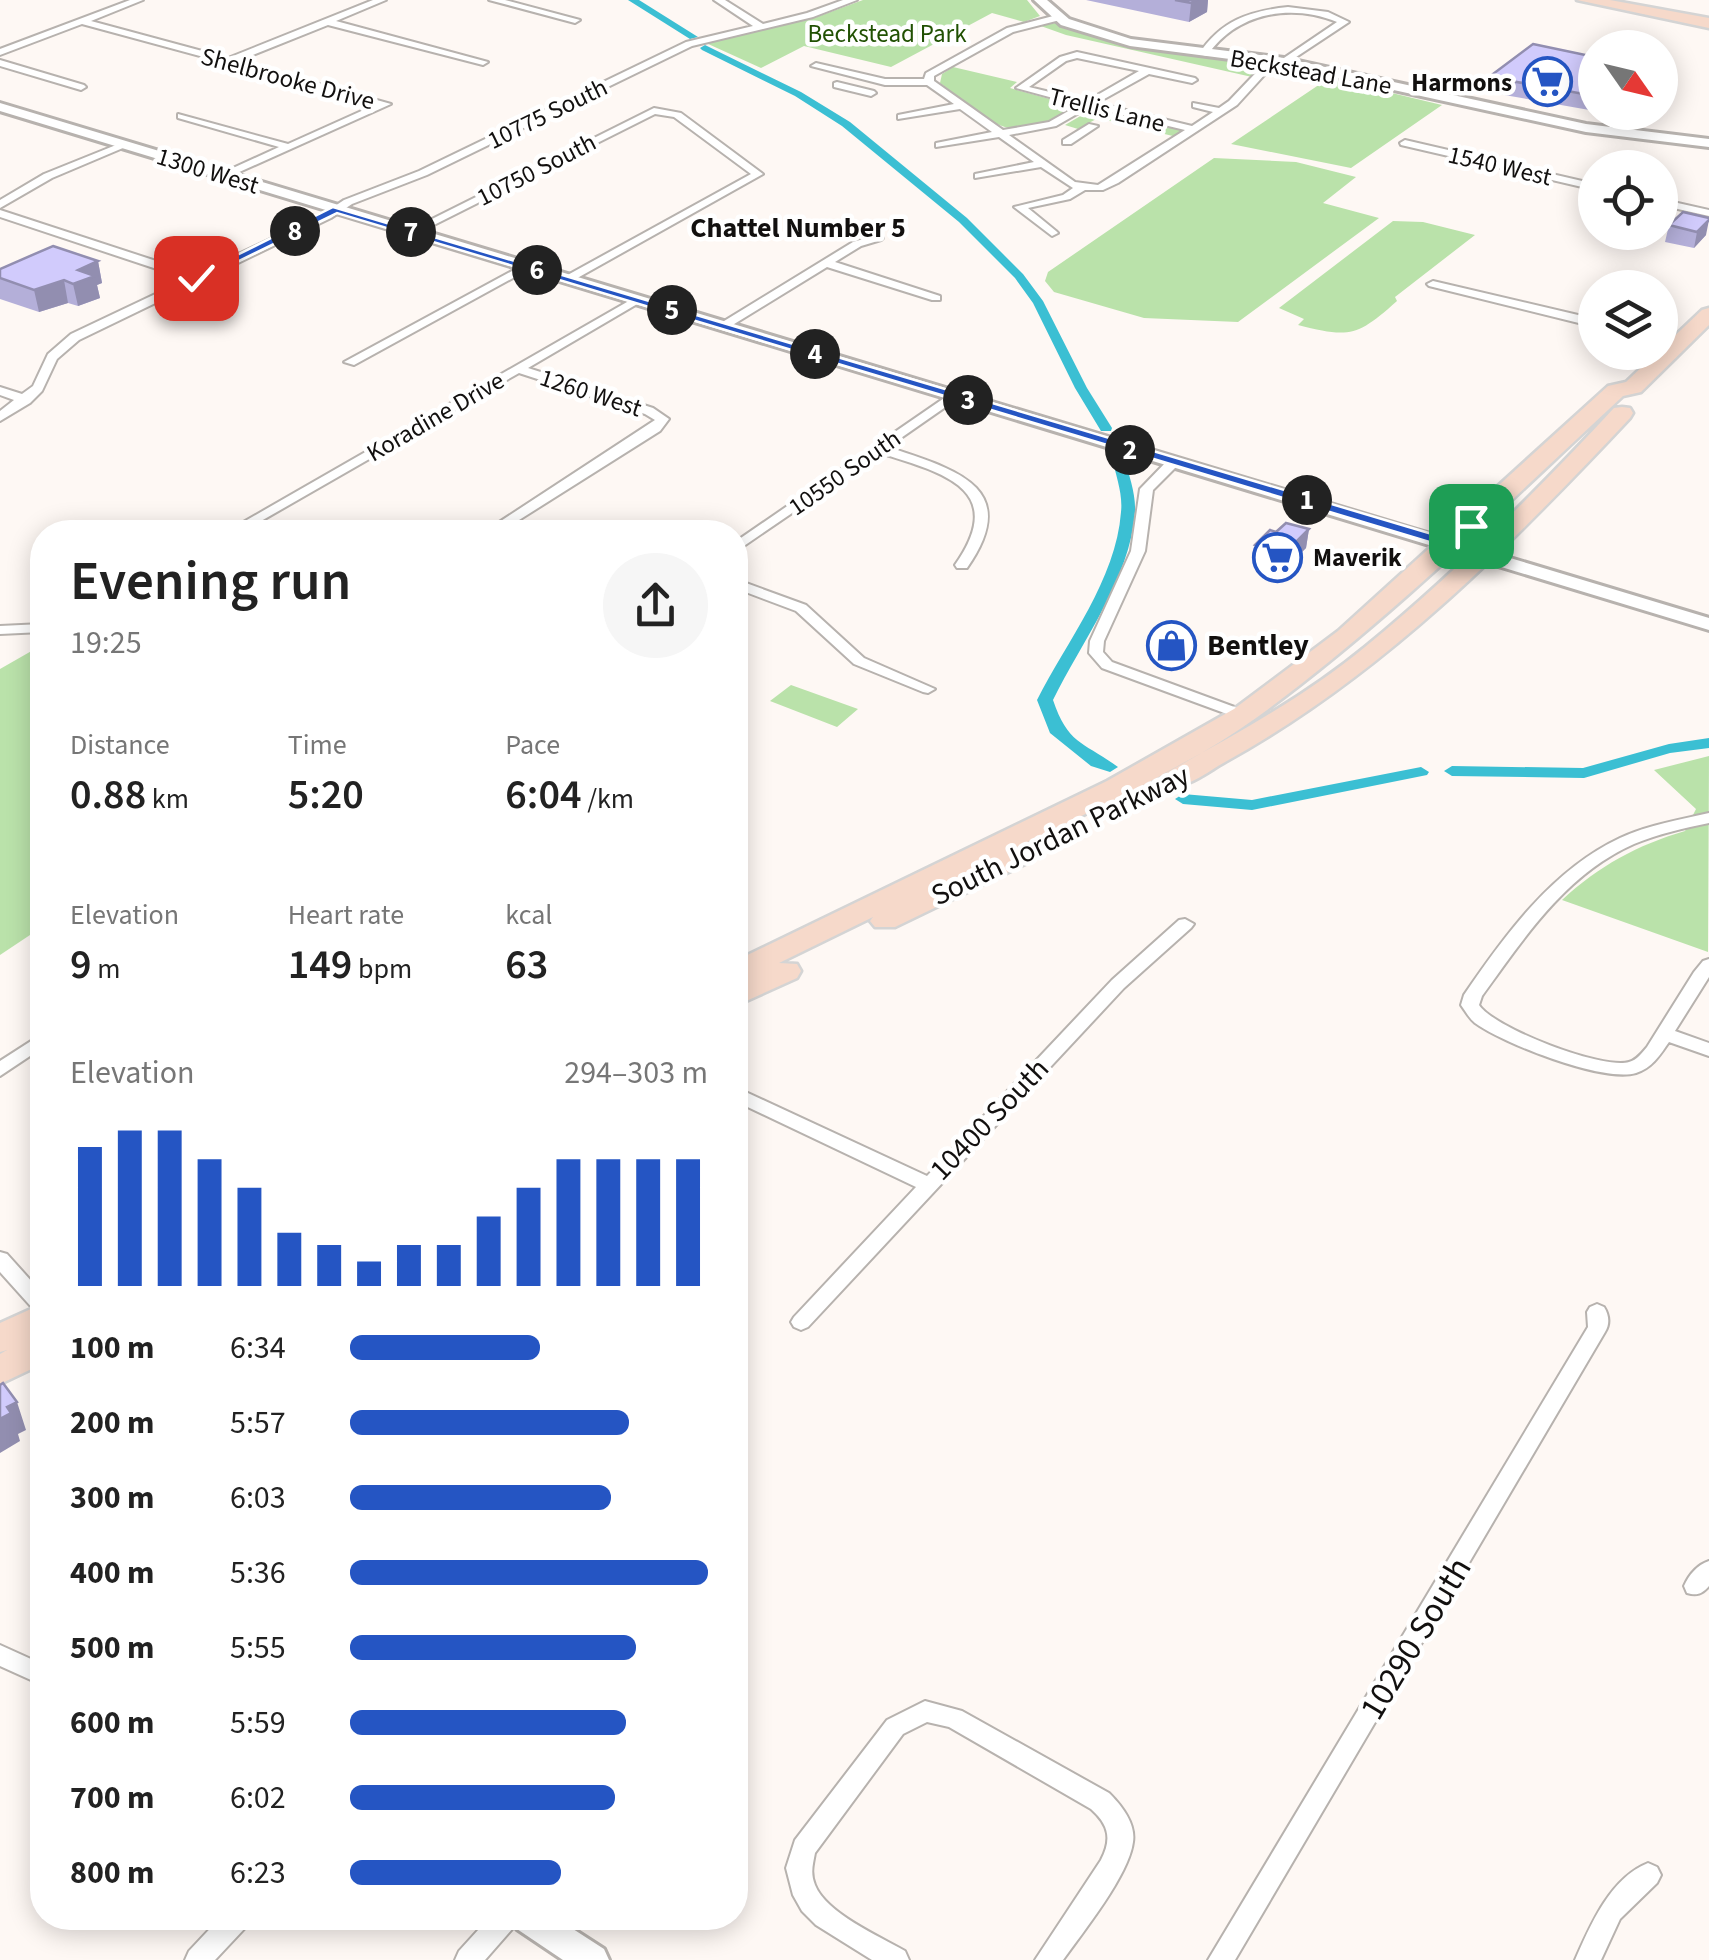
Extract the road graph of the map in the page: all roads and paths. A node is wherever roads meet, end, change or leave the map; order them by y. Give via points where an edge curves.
1 (138, 0) edge
2 (381, 0) edge
3 (494, 0) edge
4 (719, 0) edge
5 (852, 0) edge
6 (1040, 0) edge
7 (1585, 0) edge
8 (1310, 3) edge
9 (1058, 18) junction
10 (575, 20) dead end
11 (81, 21) junction
12 (327, 22) junction
13 (1709, 24) edge
14 (760, 26) junction
15 (0, 52) edge
16 (1204, 54) junction
17 (228, 61) junction
18 (1278, 61) junction
19 (482, 62) dead end
20 (0, 63) edge
21 (817, 66) dead end
22 (1147, 71) junction
23 (873, 79) junction
24 (1192, 80) dead end
25 (929, 82) junction
26 (81, 86) dead end
27 (837, 86) dead end
28 (855, 90) junction
29 (871, 93) dead end
30 (1092, 105) junction
31 (1197, 105) dead end
32 (962, 106) junction
33 (0, 108) edge
34 (1221, 111) junction
35 (182, 116) dead end
36 (903, 118) dead end
37 (1052, 124) junction
38 (1092, 126) dead end
39 (1193, 129) junction
40 (1078, 133) junction
41 (1000, 135) junction
42 (1067, 142) dead end
43 (1404, 143) dead end
44 (1709, 143) edge
45 (125, 144) junction
46 (940, 146) dead end
47 (289, 147) junction
48 (1042, 164) junction
49 (226, 175) junction
50 (979, 176) dead end
51 (1578, 183) edge
52 (1081, 188) junction
53 (0, 204) edge
54 (1678, 206) edge
55 (336, 210) junction
56 (0, 213) edge
57 (1709, 213) edge
58 (412, 232) junction
59 (1052, 233) dead end
60 (877, 238) dead end
61 (826, 263) junction
62 (527, 267) junction
63 (196, 278) junction
64 (568, 279) junction
65 (1434, 284) dead end
66 (936, 298) dead end
67 (638, 300) junction
68 (1709, 314) edge
69 (1578, 319) edge
70 (722, 326) junction
71 (1678, 336) edge
72 (350, 362) dead end
73 (518, 369) junction
74 (1648, 370) edge
75 (1634, 387) junction
76 (0, 391) edge
77 (953, 396) junction
78 (26, 400) junction
79 (0, 416) edge
80 (879, 448) junction
81 (1174, 462) junction
82 (254, 520) edge
83 (509, 520) edge
84 (748, 539) edge
85 (1451, 544) junction
86 (1482, 553) junction
87 (962, 565) dead end
88 (748, 588) edge
89 (1709, 624) edge
90 (30, 629) edge
91 (0, 630) edge
92 (928, 689) dead end
93 (1243, 716) junction
94 (1709, 818) edge
95 (1185, 924) dead end
96 (1709, 965) edge
97 (748, 967) edge
98 (748, 990) edge
99 (1663, 1033) junction
100 (30, 1049) edge
101 (1709, 1050) edge
102 (0, 1070) edge
103 (748, 1099) edge
104 (927, 1184) junction
105 (0, 1258) edge
106 (30, 1292) edge
107 (1597, 1312) dead end
108 (801, 1322) dead end
109 (30, 1323) edge
110 (0, 1339) edge
111 (30, 1354) edge
112 (0, 1370) edge
113 (0, 1655) edge
114 (30, 1669) edge
115 (1648, 1875) dead end
116 (226, 1930) edge
117 (494, 1930) edge
118 (546, 1930) edge
119 (883, 1957) edge
120 (198, 1960) edge
121 (468, 1960) edge
122 (592, 1960) edge
123 (1048, 1960) edge
124 (1222, 1960) edge
125 (1588, 1960) edge

1 - 11 street
2 - 12 street
3 - 10 street
4 - 14 street
5 - 14 street, 10775 South
6 - 9 street, Beckstead Lane
7 - 13 main road
8 - 16 street via 1264,6 1210,40
8 - 18 street via 1344,22
9 - 16 street, Beckstead Lane via 1130,42
9 - 25 street via 1010,30 929,75
11 - 15 street
11 - 17 street, Shelbrooke Drive
12 - 17 street
12 - 19 street
14 - 55 street, 10775 South via 689,44
16 - 18 street, Beckstead Lane
17 - 47 street, Shelbrooke Drive via 386,104
18 - 34 street
18 - 44 street, Beckstead Lane via 1586,128
20 - 26 street
21 - 23 street
22 - 24 street
22 - 30 street
22 - 30 street, Trellis Lane via 1077,55 1021,88
23 - 25 street
23 - 28 street
25 - 32 street
27 - 28 street
28 - 29 street
30 - 37 street
30 - 39 street, Trellis Lane
31 - 34 street
32 - 36 street
32 - 41 street
33 - 45 street, 1300 West
34 - 39 street
35 - 47 street
37 - 40 street
37 - 41 street
38 - 40 street
39 - 52 street via 1114,182
40 - 42 street
41 - 46 street
41 - 48 street
43 - 51 street, 1540 West
45 - 49 street, 1300 West
45 - 53 street
47 - 49 street, Shelbrooke Drive
48 - 50 street
48 - 52 street
49 - 55 street, 1300 West
52 - 59 street via 1066,197 1015,204
54 - 57 street
55 - 58 street, 1300 West
55 - 63 street, 10775 South
56 - 63 street
58 - 62 street, 1300 West
58 - 64 street, 10750 South via 661,110 758,174
60 - 61 street
61 - 66 street
61 - 70 street
62 - 64 street, 1300 West
62 - 72 street
63 - 78 street, 10775 South via 74,338 52,357
64 - 67 street, 1300 West
65 - 69 street
67 - 70 street, 1300 West
67 - 73 street, Koradine Drive
68 - 71 main road
70 - 77 street, 1300 West
73 - 82 street, Koradine Drive
73 - 83 street, 1260 West via 663,419
74 - 75 main road
75 - 85 main road via 1616,391
75 - 86 main road via 1638,398
76 - 78 street
77 - 80 street, 10550 South
77 - 81 street, 1300 West
78 - 79 street
80 - 84 street, 10550 South
80 - 87 street via 942,469 977,496 983,526
81 - 85 street, 1300 West
81 - 93 street via 1147,488 1138,551 1096,653 1107,665
85 - 86 street, 1300 West
85 - 93 main road, South Jordan Parkway via 1307,670
86 - 89 street, 1300 West
86 - 98 main road, South Jordan Parkway via 1324,692 1223,754
88 - 92 street via 802,608 859,661
90 - 91 street
93 - 97 main road, South Jordan Parkway via 1117,787
94 - 99 street via 1644,835 1572,874 1540,904 1470,1000 1472,1011 1491,1025 1600,1068 1641,1066
95 - 104 street, 10400 South via 1118,984
96 - 99 street
99 - 101 street
100 - 102 street
103 - 104 street
104 - 108 street, 10400 South
105 - 106 street
107 - 124 street, 10290 South via 1598,1326 1528,1450
109 - 110 main road
111 - 112 main road
113 - 114 street
115 - 125 street via 1610,1910
116 - 120 street
117 - 121 street
118 - 122 street
119 - 123 street via 807,1900 798,1862 896,1728 915,1714 935,1712 1100,1801 1114,1816 1121,1835 1115,1858

